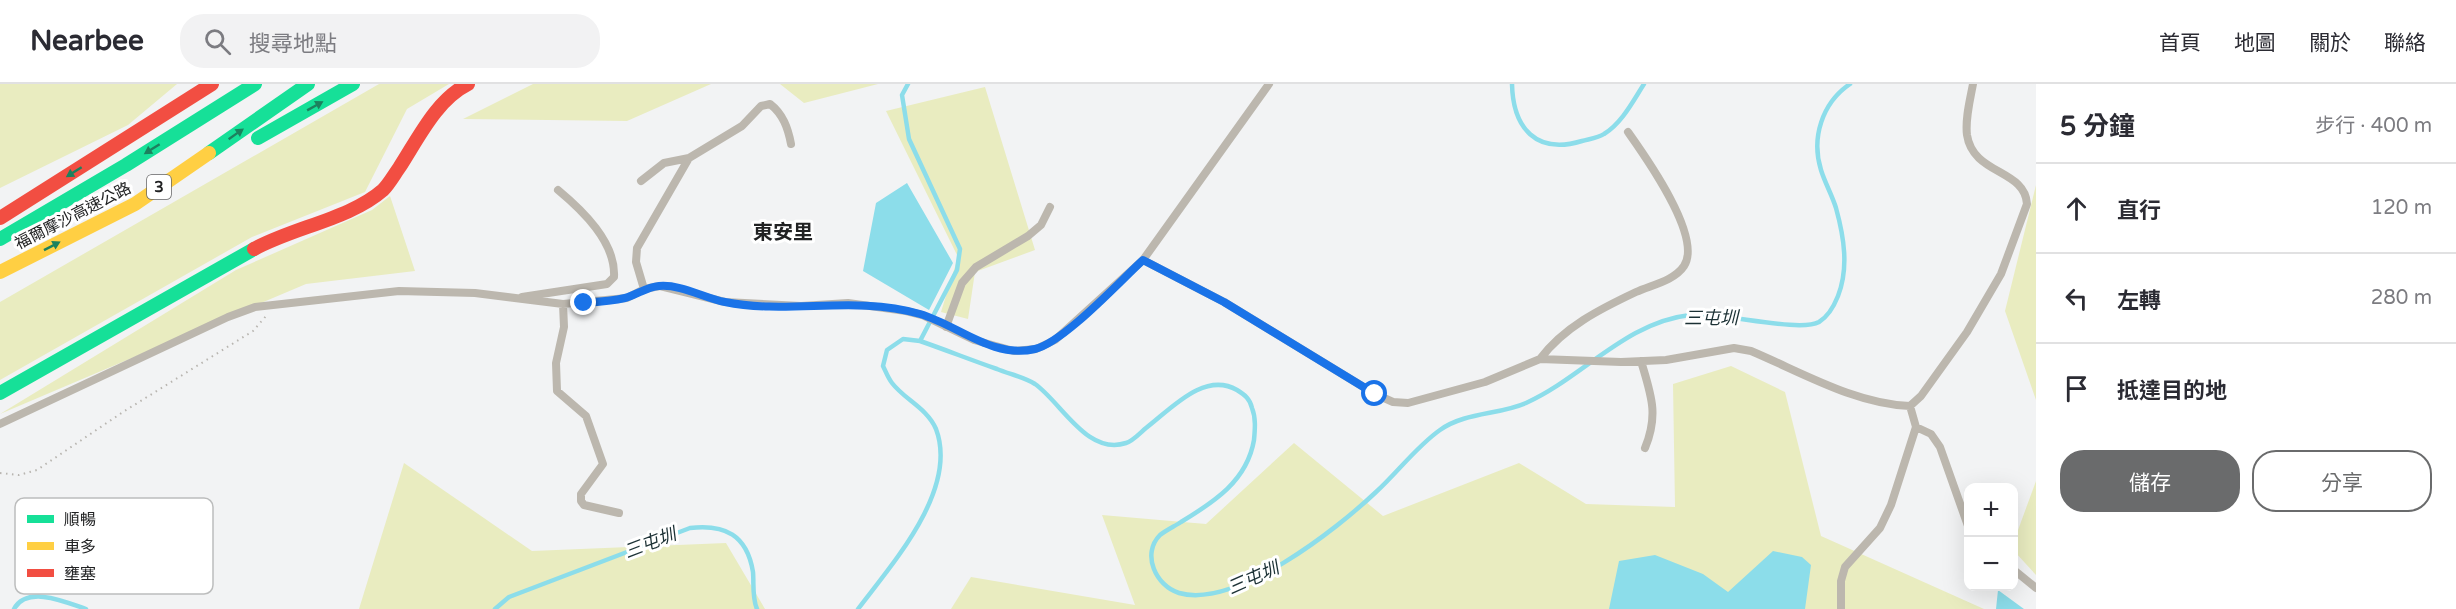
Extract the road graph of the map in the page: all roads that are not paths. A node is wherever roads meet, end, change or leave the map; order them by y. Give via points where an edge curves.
1 (212, 84) edge
2 (255, 84) edge
3 (308, 84) edge
4 (353, 84) edge
5 (468, 84) edge
6 (1269, 84) edge
7 (1973, 84) edge
8 (1628, 132) dead end
9 (791, 144) dead end
10 (689, 158) junction
11 (641, 181) dead end
12 (558, 190) dead end
13 (135, 204) junction
14 (1050, 207) dead end
15 (0, 218) edge
16 (0, 239) edge
17 (1143, 260) junction
18 (0, 272) edge
19 (644, 289) junction
20 (514, 299) junction
21 (563, 304) junction
22 (946, 327) junction
23 (1540, 359) junction
24 (1641, 361) junction
25 (0, 393) edge
26 (1910, 406) junction
27 (0, 424) edge
28 (1916, 427) junction
29 (1645, 448) dead end
30 (619, 513) dead end
31 (1964, 515) edge
32 (2018, 574) edge
33 (2036, 588) edge
34 (1841, 609) edge

1 -> 15 main road
2 -> 16 main road, 福爾摩沙高速公路 / 3
13 -> 3 main road, 福爾摩沙高速公路 / 3
13 -> 4 main road
5 - 25 main road via 454,91 385,188 366,203 273,239
6 - 17 lane
7 - 26 lane via 1967,135 1973,153 1987,166 2017,182 2026,192 2027,204 1995,284 1967,332
8 - 23 lane via 1655,171 1676,212 1688,251 1685,265 1674,276 1586,318 1554,340
9 - 10 lane via 778,110 770,104 761,105 742,126
10 - 11 lane via 664,163
10 - 19 lane via 637,248 636,262
12 - 20 lane via 581,210 601,238 615,265 614,277 607,284
18 -> 13 main road, 福爾摩沙高速公路 / 3
14 - 22 lane via 1041,225 976,267 962,283
17 - 22 lane via 1055,340 1036,349 1014,351
17 - 23 lane via 1224,302 1393,402 1408,403 1485,382
19 - 21 lane via 627,298
19 - 22 lane via 660,286 725,302 763,305 848,303 922,315
20 - 21 lane
20 - 27 lane via 431,290 255,307 228,316
21 - 30 lane via 557,391 585,416 603,464 580,501
23 - 24 lane
24 - 26 lane via 1734,348 1751,351 1867,399
24 - 29 lane via 1654,410 1653,429
26 - 28 lane
28 - 31 lane via 1931,434 1940,447
28 - 34 lane via 1880,528 1845,567
32 - 33 lane

